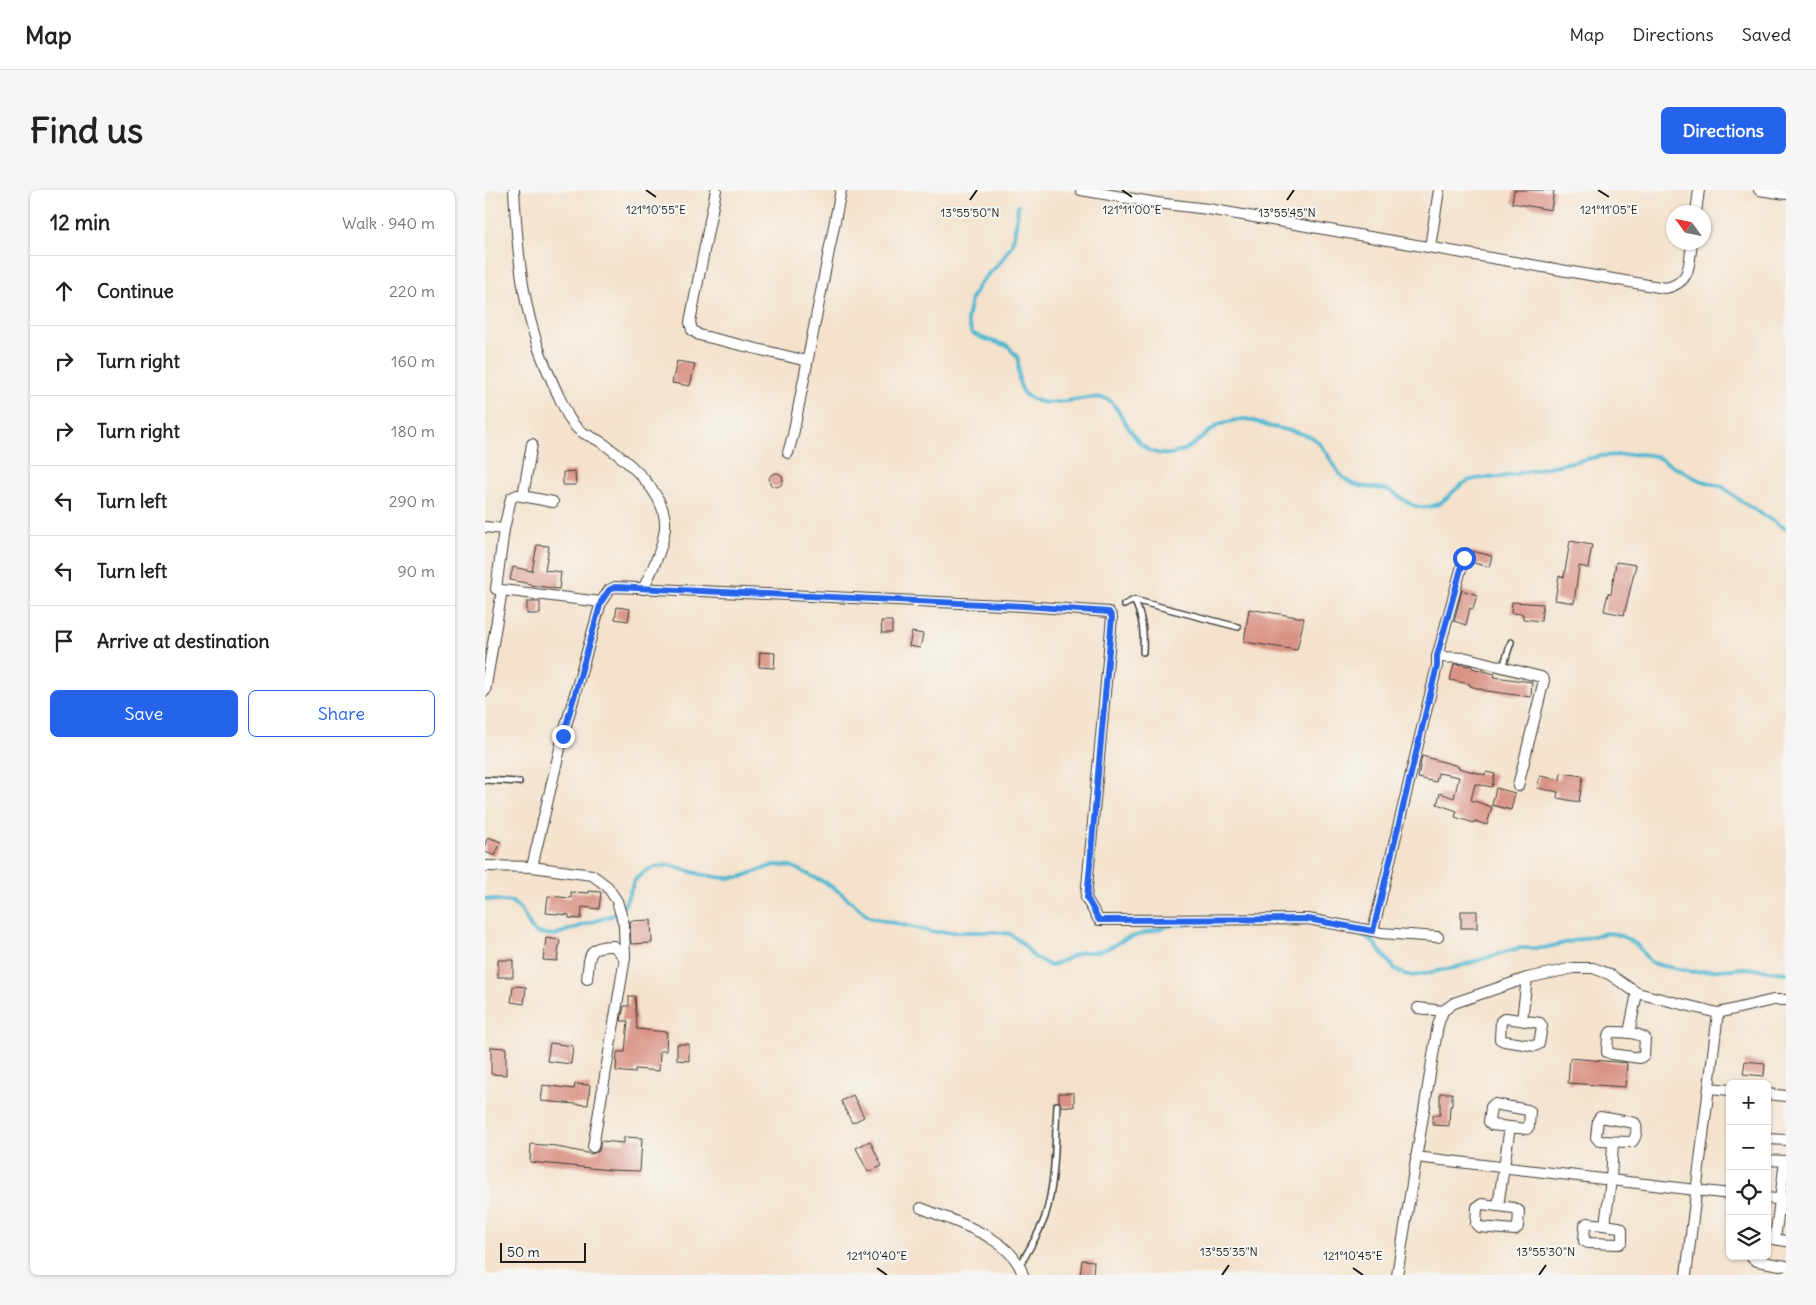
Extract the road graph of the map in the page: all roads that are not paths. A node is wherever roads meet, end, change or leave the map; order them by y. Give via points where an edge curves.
1 (514, 190) edge
2 (716, 190) edge
3 (841, 190) edge
4 (1081, 190) edge
5 (1439, 190) edge
6 (1699, 190) edge
7 (1759, 190) edge
8 (1786, 194) edge
9 (1697, 205) edge
10 (1430, 247) junction
11 (1691, 250) edge
12 (807, 361) junction
13 (532, 444) dead end
14 (788, 453) dead end
15 (523, 496) junction
16 (553, 502) dead end
17 (485, 526) edge
18 (504, 529) junction
19 (1464, 558) dead end
20 (485, 588) edge
21 (643, 589) junction
22 (499, 590) junction
23 (1134, 600) junction
24 (601, 602) junction
25 (1124, 605) dead end
26 (1239, 627) dead end
27 (1511, 642) dead end
28 (1143, 652) dead end
29 (1437, 656) junction
30 (1503, 668) junction
31 (485, 691) edge
32 (485, 780) edge
33 (519, 782) dead end
34 (1518, 786) dead end
35 (485, 866) edge
36 (532, 866) junction
37 (1373, 931) junction
38 (1438, 937) dead end
39 (625, 958) junction
40 (1527, 978) junction
41 (587, 979) dead end
42 (1637, 993) junction
43 (1786, 1000) edge
44 (1418, 1008) dead end
45 (1443, 1011) junction
46 (1718, 1013) junction
47 (1522, 1020) dead end
48 (1629, 1033) dead end
49 (1709, 1088) junction
50 (1726, 1090) edge
51 (1771, 1094) edge
52 (1786, 1096) edge
53 (1057, 1105) dead end
54 (1510, 1127) dead end
55 (1771, 1139) edge
56 (1786, 1140) edge
57 (1613, 1142) dead end
58 (593, 1147) dead end
59 (1416, 1157) junction
60 (1771, 1160) edge
61 (1785, 1161) edge
62 (1504, 1167) junction
63 (1611, 1180) junction
64 (1696, 1190) junction
65 (1726, 1194) edge
66 (1783, 1200) edge
67 (1498, 1206) dead end
68 (921, 1208) dead end
69 (1605, 1224) dead end
70 (1771, 1239) edge
71 (1786, 1241) edge
72 (1755, 1260) edge
73 (1786, 1266) edge
74 (1021, 1270) edge
75 (1397, 1275) edge
76 (1686, 1275) edge

1 - 21 street via 525,297 535,338 569,418 574,427 603,443 648,484 664,514 665,528
2 - 12 street via 690,322 692,330 699,335
3 - 12 street
4 - 10 street
5 - 10 street
6 - 9 street
7 - 8 street
10 - 11 street via 1665,288 1677,286 1684,278
12 - 14 street
13 - 15 street
15 - 16 street
15 - 18 street via 511,498
17 - 18 street
18 - 22 street
19 - 29 street
20 - 22 street
21 - 24 street via 615,587
21 - 37 street via 1113,611 1087,898 1099,920 1308,919
22 - 24 street
22 - 31 street
23 - 25 lane
23 - 26 lane
23 - 28 lane via 1144,629
24 - 36 street via 563,736
27 - 30 lane
29 - 30 street via 1467,658
29 - 37 street
30 - 34 street via 1544,680
32 - 33 lane
35 - 36 street
36 - 39 street via 592,875 607,886 617,901 624,925
37 - 38 street
39 - 41 street via 614,946 597,947 590,954
39 - 58 street
40 - 42 street via 1574,968 1593,968 1609,974
40 - 45 street via 1454,1003
40 - 47 street
42 - 46 street
42 - 48 street
43 - 46 street
44 - 45 street
45 - 59 street via 1437,1025
46 - 49 street
49 - 50 street
49 - 64 street
51 - 52 street
53 - 74 lane via 1054,1170 1048,1203
54 - 62 street
55 - 56 street
57 - 63 street
59 - 62 street
59 - 75 street
60 - 61 street
61 - 66 street
62 - 63 street
62 - 67 street
63 - 64 street
63 - 69 street
64 - 65 street
64 - 76 street
66 - 70 street
68 - 74 street via 991,1237 1012,1254
70 - 71 street
72 - 73 street

